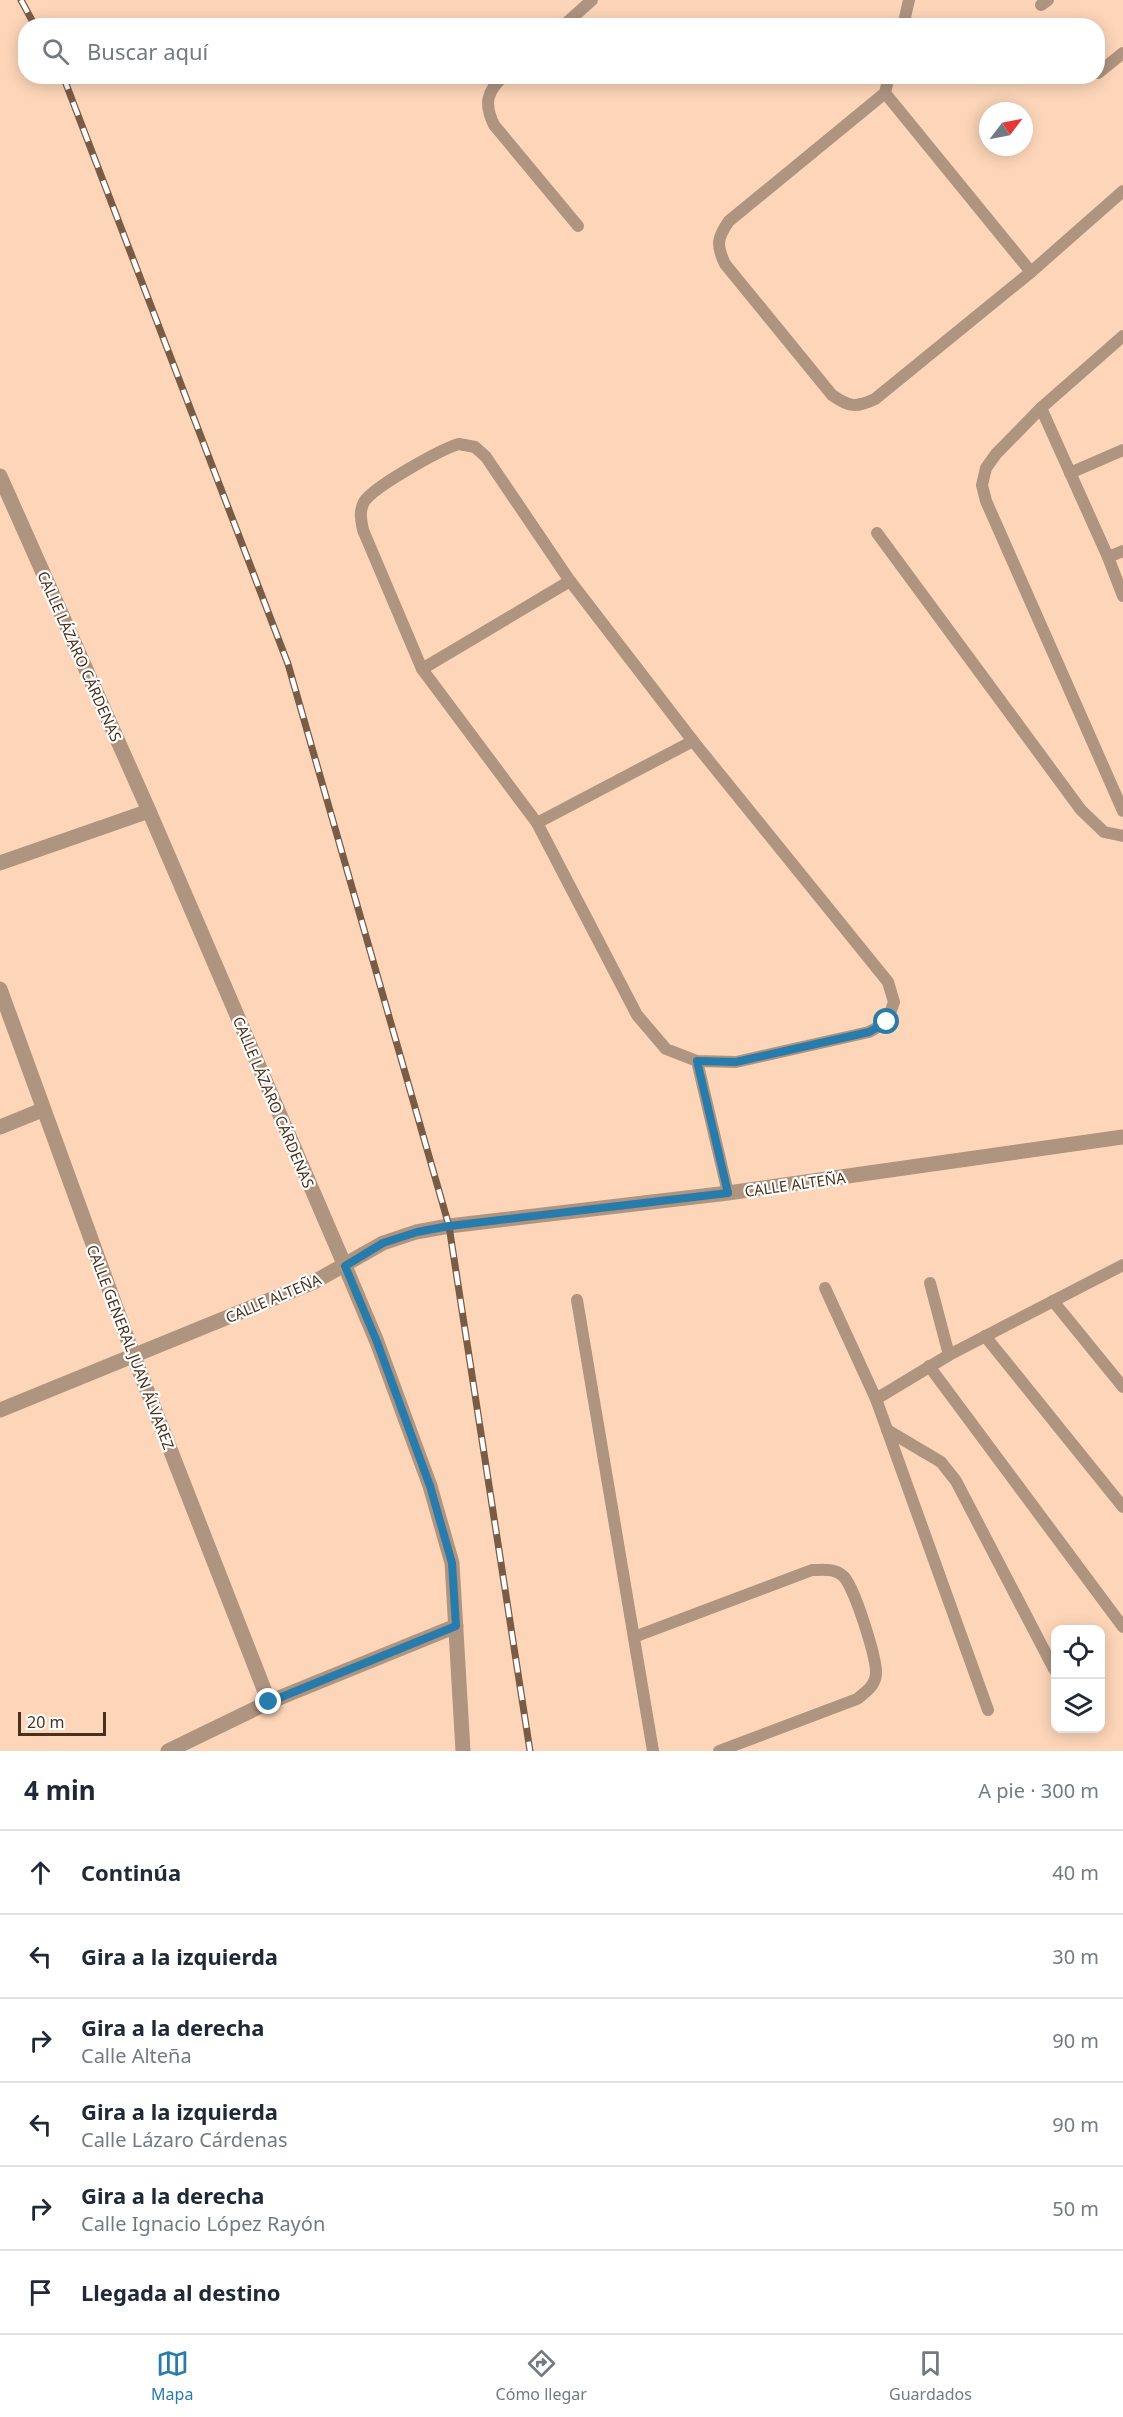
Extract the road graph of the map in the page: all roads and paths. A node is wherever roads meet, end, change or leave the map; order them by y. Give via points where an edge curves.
1 (592, 0) edge
2 (909, 0) edge
3 (572, 18) edge
4 (905, 18) edge
5 (1123, 52) edge
6 (1105, 67) edge
7 (498, 84) edge
8 (887, 84) edge
9 (885, 93) junction
10 (1123, 191) edge
11 (578, 226) dead end
12 (1032, 272) junction
13 (1123, 336) edge
14 (1041, 408) junction
15 (1123, 450) edge
16 (1071, 473) junction
17 (0, 476) edge
18 (877, 533) dead end
19 (1123, 550) edge
20 (1108, 557) junction
21 (570, 581) junction
22 (1123, 596) edge
23 (422, 669) junction
24 (693, 741) junction
25 (149, 811) junction
26 (1123, 811) edge
27 (537, 823) junction
28 (1123, 836) edge
29 (0, 863) edge
30 (0, 989) edge
31 (697, 1061) junction
32 (42, 1110) junction
33 (0, 1127) edge
34 (1123, 1137) edge
35 (728, 1193) junction
36 (1123, 1265) edge
37 (345, 1266) junction
38 (930, 1283) dead end
39 (825, 1288) dead end
40 (577, 1300) dead end
41 (1053, 1301) junction
42 (984, 1336) junction
43 (949, 1355) junction
44 (134, 1357) junction
45 (928, 1366) junction
46 (1123, 1387) edge
47 (876, 1399) junction
48 (0, 1410) edge
49 (887, 1430) junction
50 (1123, 1507) edge
51 (456, 1626) junction
52 (1123, 1627) edge
53 (634, 1637) junction
54 (1051, 1663) edge
55 (269, 1702) junction
56 (988, 1710) dead end
57 (168, 1751) edge
58 (463, 1751) edge
59 (653, 1751) edge
60 (719, 1751) edge

1 - 3 lane
2 - 4 lane
5 - 6 lane
7 - 11 lane via 489,95 488,111 494,125
8 - 9 lane
9 - 12 lane
9 - 12 lane via 729,221 720,234 718,249 725,264 832,395 844,404 861,406 875,399
10 - 12 lane
13 - 14 lane
14 - 16 lane
14 - 26 lane via 986,468 982,485
15 - 16 lane
16 - 20 lane
17 - 25 street, CALLE LÁZARO CÁRDENAS
18 - 28 lane via 1081,810 1104,832
19 - 20 lane
20 - 22 lane
21 - 23 lane
21 - 23 lane via 486,457 467,445 444,448 375,492 364,502 360,516
21 - 24 lane
23 - 27 lane
24 - 27 lane
24 - 31 lane via 888,982 894,1002 887,1022 869,1032 736,1062
25 - 29 street
25 - 37 street, CALLE LÁZARO CÁRDENAS
27 - 31 lane via 637,1015 666,1049
30 - 32 street, CALLE GENERAL JUAN ÁLVAREZ
31 - 35 lane
32 - 33 street
32 - 44 street, CALLE GENERAL JUAN ÁLVAREZ
34 - 35 street, CALLE ALTEÑA
35 - 37 street, CALLE ALTEÑA via 417,1232 383,1243
36 - 41 lane
37 - 44 street, CALLE ALTEÑA
37 - 51 street, CALLE LÁZARO CÁRDENAS via 430,1486 452,1563
38 - 43 lane
39 - 47 lane
40 - 53 lane
41 - 42 lane
41 - 46 lane
42 - 43 lane
42 - 50 lane
43 - 45 lane
44 - 48 street, CALLE ALTEÑA
44 - 55 street, CALLE GENERAL JUAN ÁLVAREZ
45 - 47 lane
45 - 52 lane
47 - 49 lane
49 - 54 lane via 941,1462 956,1481
49 - 56 lane
51 - 55 street
51 - 58 street, CALLE LÁZARO CÁRDENAS
53 - 59 lane
53 - 60 lane via 812,1570 828,1569 843,1576 852,1590 875,1661 876,1676 869,1690 857,1699
55 - 57 street

